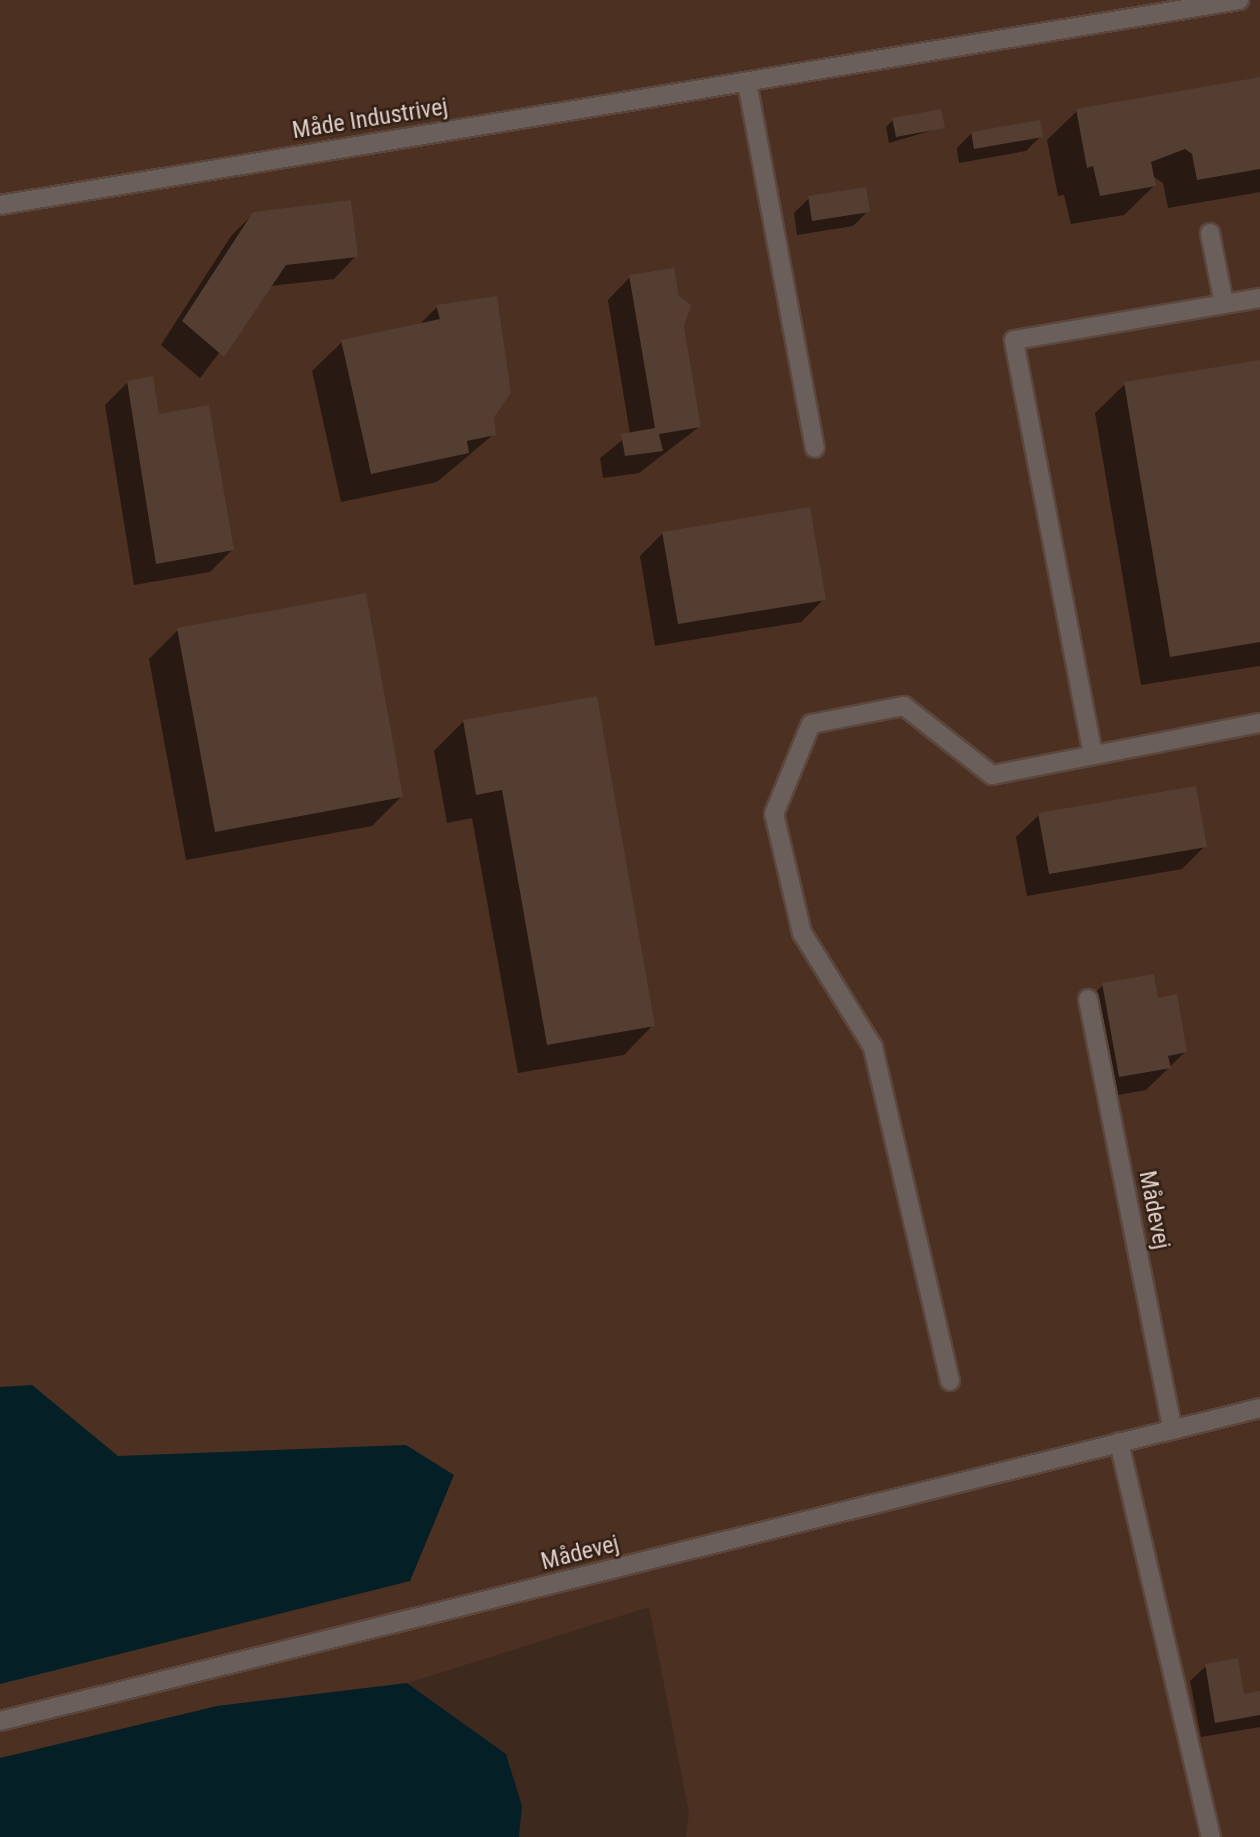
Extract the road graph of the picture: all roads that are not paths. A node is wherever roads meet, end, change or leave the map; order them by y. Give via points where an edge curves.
1 (1239, 0) edge
2 (747, 82) junction
3 (0, 205) edge
4 (1210, 233) dead end
5 (1260, 298) edge
6 (1224, 304) junction
7 (815, 448) dead end
8 (1260, 723) edge
9 (1093, 755) junction
10 (1088, 999) dead end
11 (950, 1381) dead end
12 (1260, 1408) edge
13 (1172, 1429) junction
14 (1119, 1443) junction
15 (0, 1721) edge
16 (1211, 1837) edge

1 - 2 street, Måde Industrivej
2 - 3 street, Måde Industrivej
2 - 7 street
4 - 6 street
5 - 6 street
6 - 9 street via 1014,340
8 - 9 street
9 - 11 street via 992,775 904,706 811,724 774,814 802,933 873,1047
10 - 13 street, Mådevej
12 - 13 street, Mådevej
13 - 14 street, Mådevej
14 - 15 street, Mådevej
14 - 16 street

